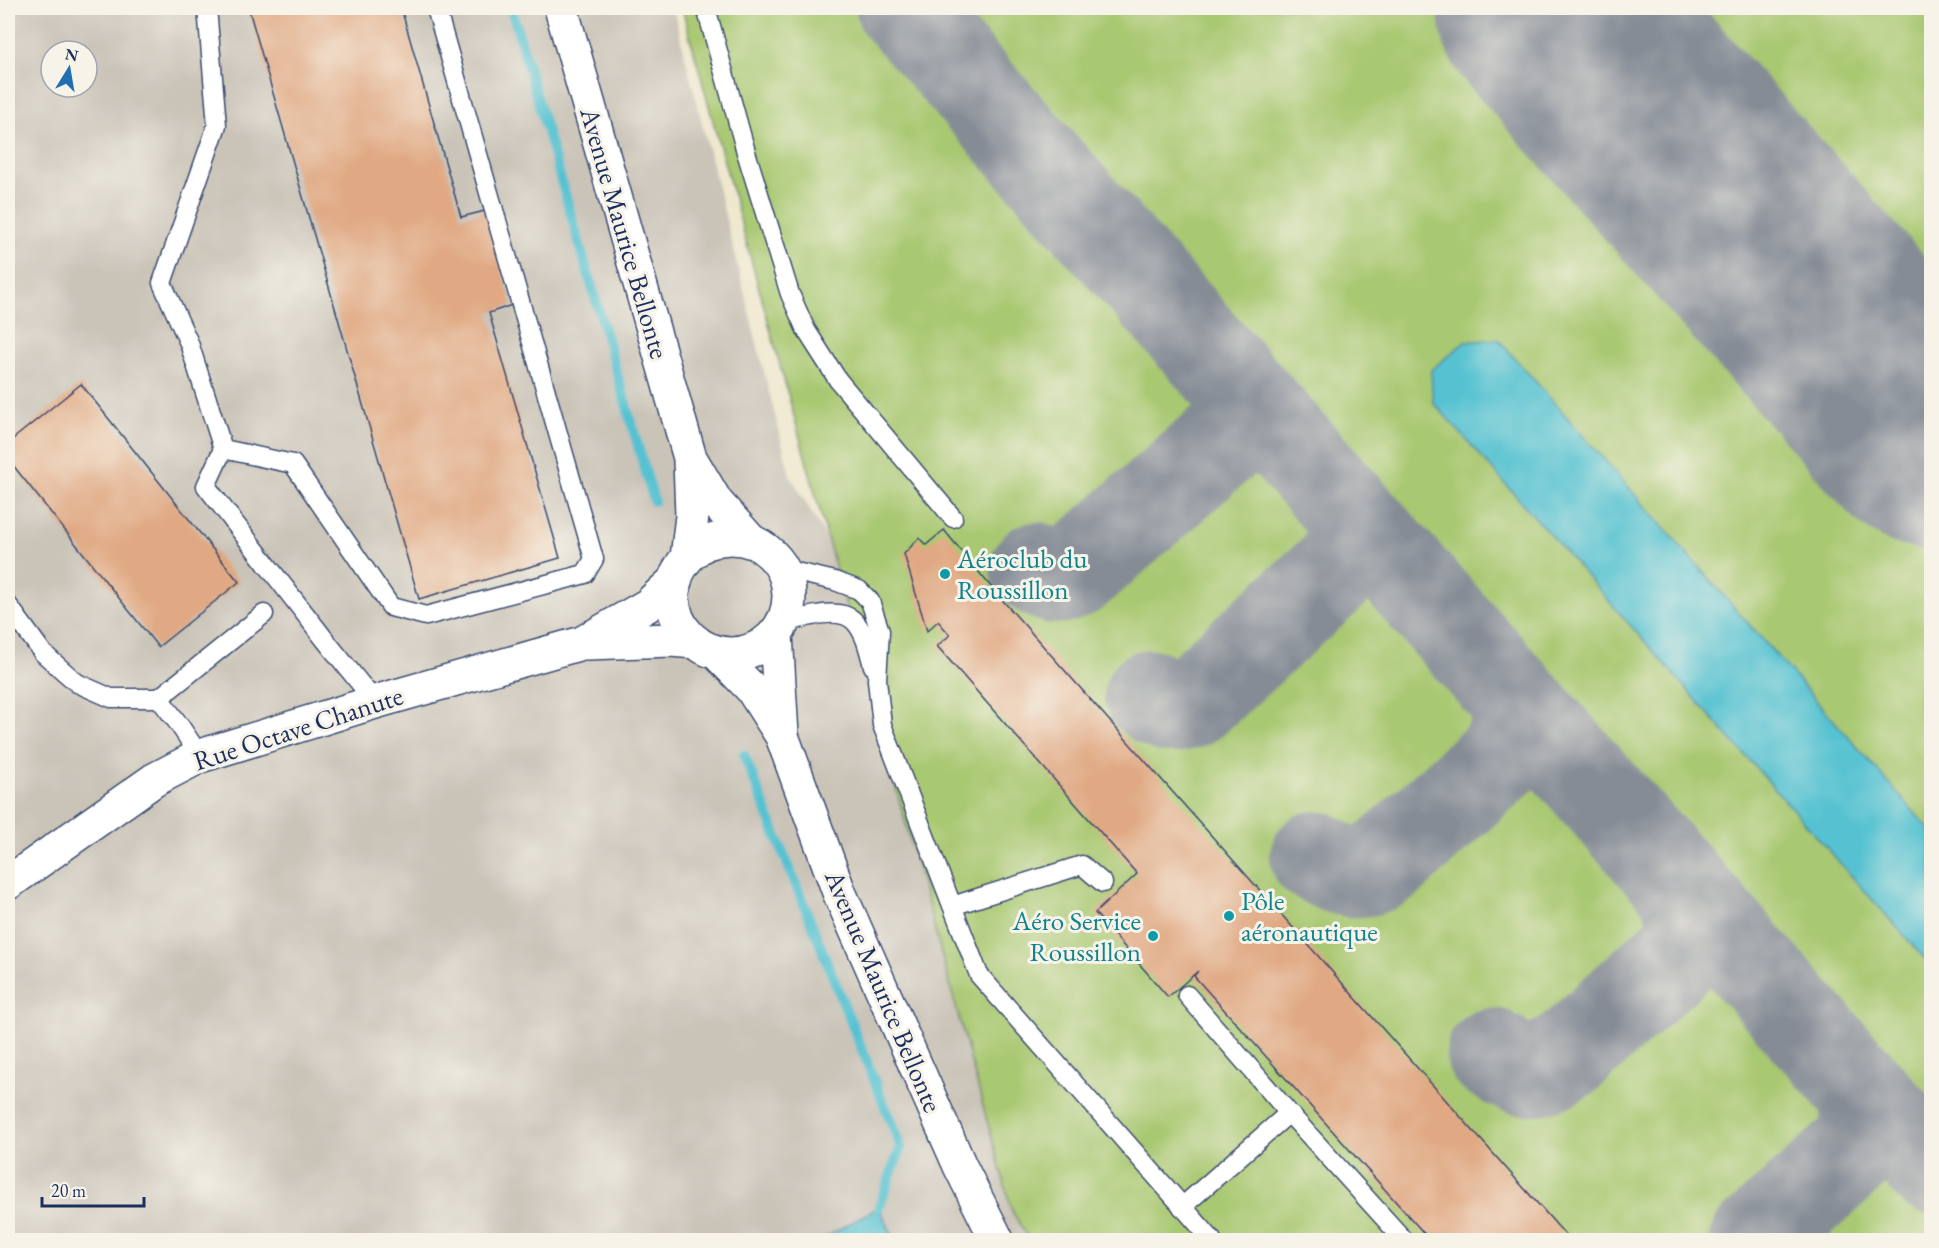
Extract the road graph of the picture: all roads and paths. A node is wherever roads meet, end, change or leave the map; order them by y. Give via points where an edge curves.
1 (207, 8) edge
2 (436, 8) edge
3 (561, 8) edge
4 (705, 8) edge
5 (223, 449) junction
6 (690, 458) junction
7 (953, 518) dead end
8 (751, 541) junction
9 (681, 569) junction
10 (783, 569) junction
11 (8, 605) edge
12 (264, 615) dead end
13 (779, 629) junction
14 (582, 644) junction
15 (706, 647) junction
16 (877, 680) junction
17 (159, 698) junction
18 (375, 702) junction
19 (782, 736) junction
20 (200, 756) junction
21 (8, 883) edge
22 (1103, 883) dead end
23 (952, 906) junction
24 (1187, 995) dead end
25 (1289, 1113) junction
26 (1182, 1207) junction
27 (997, 1240) edge
28 (1212, 1240) edge
29 (1404, 1240) edge

1 - 5 lane via 217,125 162,283 189,343
2 - 5 lane via 594,559 585,574 426,616 391,607 293,464
3 - 6 street, Avenue Maurice Bellonte
4 - 7 lane via 790,294 806,330 838,380
5 - 18 lane via 206,486
6 - 8 street, Avenue Maurice Bellonte via 716,502
6 - 9 street, Avenue Maurice Bellonte via 692,516
8 - 9 street via 717,540 700,547
8 - 10 street via 764,548
9 - 14 street, Rue Octave Chanute via 648,605
9 - 15 street via 673,597 676,614 684,630
10 - 13 street via 789,586 789,606
10 - 16 lane via 835,580 859,590 870,601 880,631
11 - 17 lane via 43,653 77,683 111,698
12 - 17 lane
13 - 15 street via 763,645 748,652 732,654
13 - 16 lane via 808,615 835,613 854,620 864,637
13 - 19 street, Avenue Maurice Bellonte
14 - 15 street, Rue Octave Chanute via 671,640
14 - 18 street, Rue Octave Chanute
15 - 19 street, Avenue Maurice Bellonte via 752,689
16 - 23 lane via 882,725
17 - 20 lane
18 - 20 street, Rue Octave Chanute
19 - 27 street, Avenue Maurice Bellonte via 839,892 960,1166
20 - 21 street, Rue Octave Chanute via 154,780
22 - 23 lane via 1082,865
23 - 26 lane via 979,975
24 - 25 lane
25 - 26 lane
25 - 29 lane
26 - 28 lane

